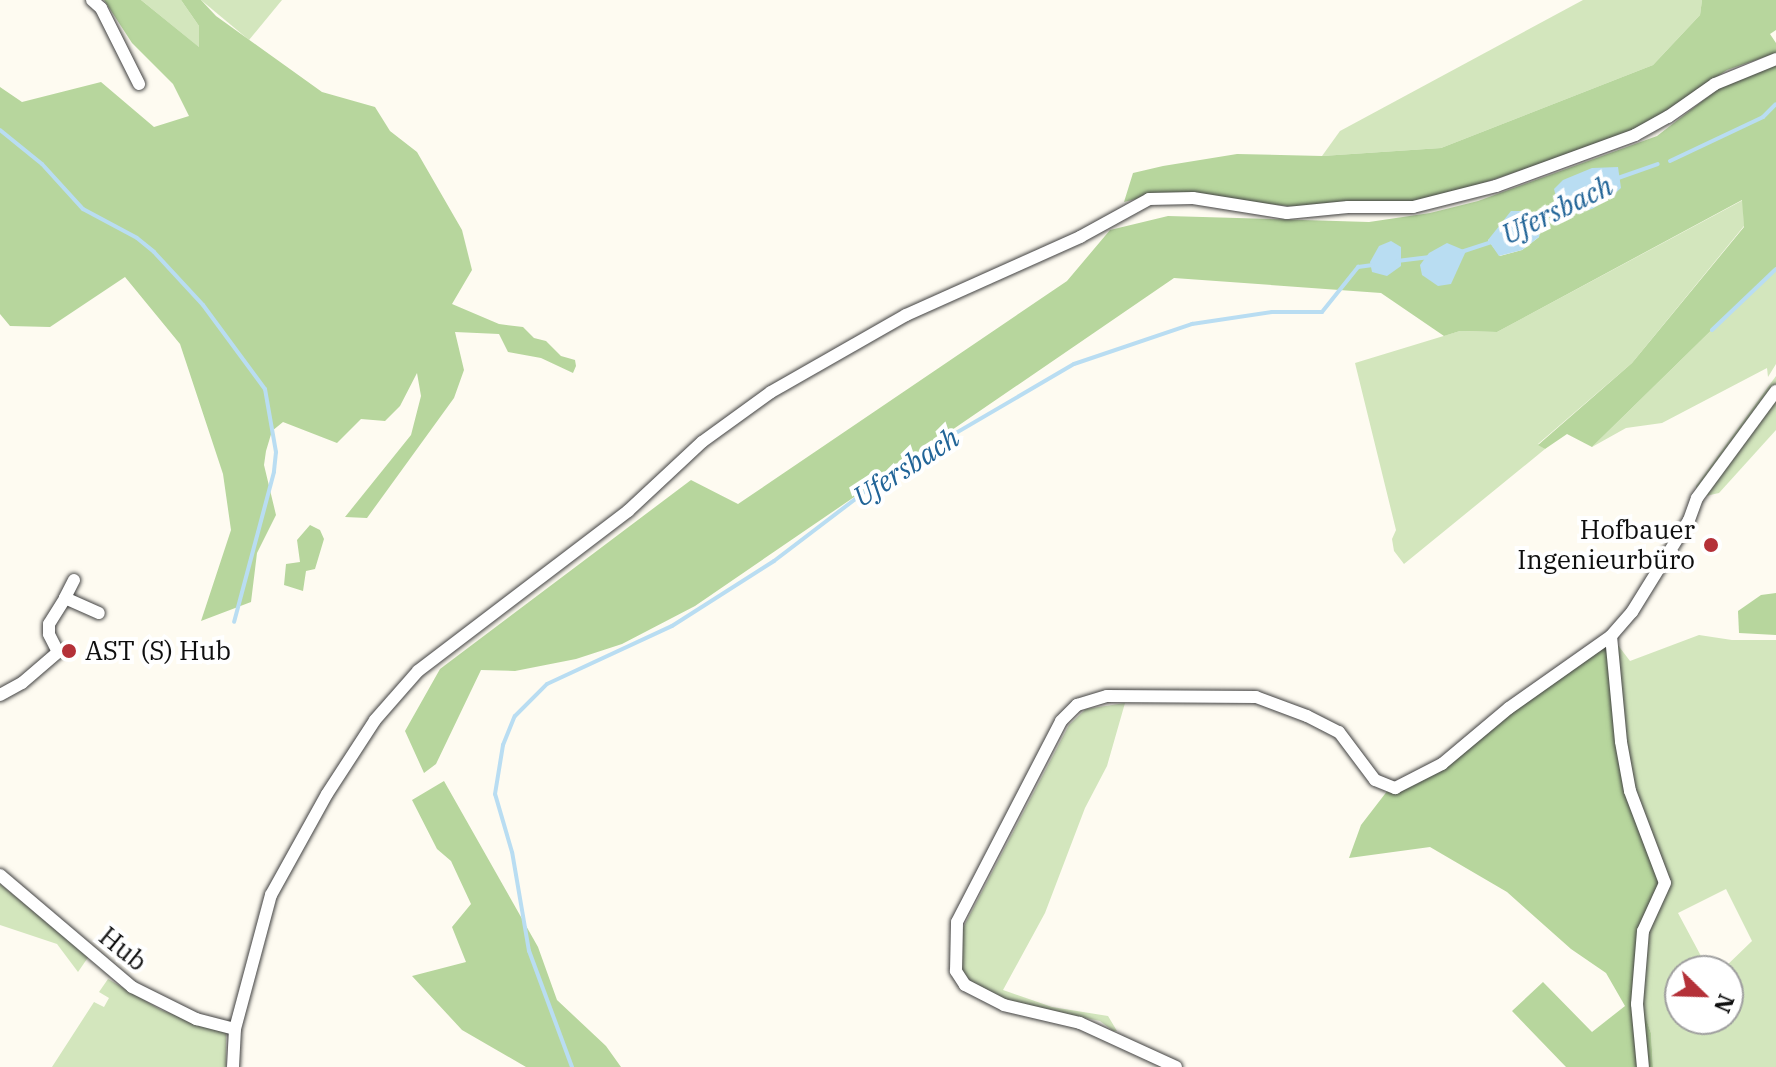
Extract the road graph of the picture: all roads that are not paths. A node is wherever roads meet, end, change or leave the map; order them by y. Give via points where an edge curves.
1 (92, 0) edge
2 (1776, 59) edge
3 (139, 84) dead end
4 (1776, 391) edge
5 (74, 580) dead end
6 (65, 598) junction
7 (99, 613) dead end
8 (1611, 636) junction
9 (0, 695) edge
10 (0, 875) edge
11 (235, 1029) junction
12 (233, 1067) edge
13 (1176, 1067) edge
14 (1643, 1067) edge

1 - 3 street
2 - 11 street via 1715,84 1635,135 1496,186 1413,207 1287,213 1193,198 1149,199 1080,237 906,315 771,392 702,442 628,511 418,671 383,710 327,794 271,895
4 - 8 street via 1697,498 1632,612
5 - 6 street
6 - 7 street
6 - 9 street via 49,624 58,652
8 - 13 street via 1509,708 1442,764 1395,788 1375,780 1339,732 1256,697 1107,696 1077,705 1061,721 957,922 956,971 965,985 1004,1005 1080,1023
8 - 14 street via 1630,791 1665,883 1643,931 1637,1004
10 - 11 street, Hub via 132,987 196,1019
11 - 12 street

